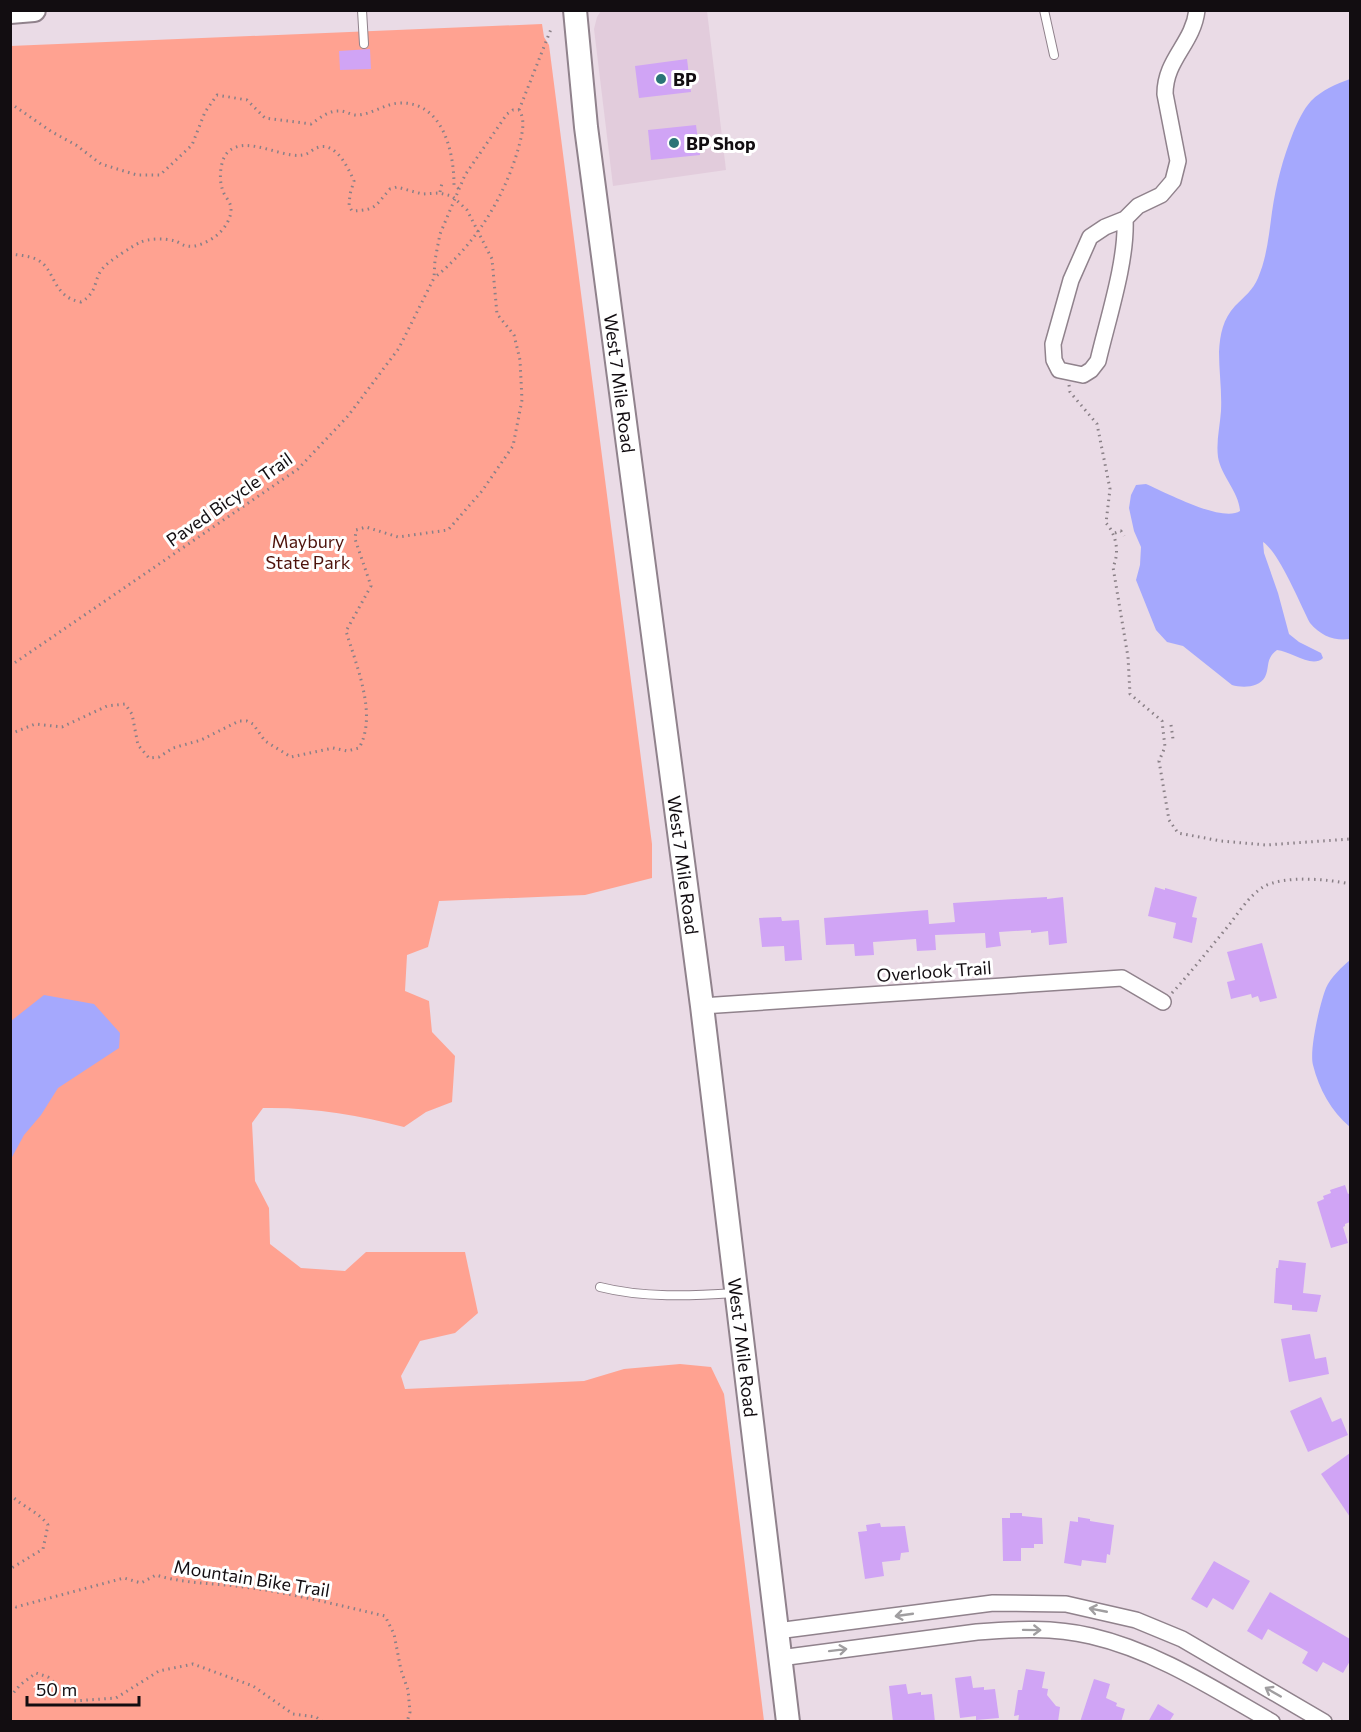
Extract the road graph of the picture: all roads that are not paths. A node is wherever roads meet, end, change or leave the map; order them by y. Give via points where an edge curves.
1 (33, 10) edge
2 (362, 10) edge
3 (575, 10) edge
4 (1044, 10) edge
5 (1197, 10) edge
6 (10, 12) edge
7 (364, 44) dead end
8 (1054, 55) dead end
9 (1125, 219) junction
10 (1163, 1002) road end
11 (702, 1006) junction
12 (600, 1287) dead end
13 (736, 1293) junction
14 (963, 1607) junction
15 (1136, 1620) junction
16 (777, 1631) junction
17 (967, 1633) junction
18 (1128, 1646) junction
19 (780, 1658) junction
20 (1307, 1717) edge
21 (788, 1722) edge
22 (1272, 1722) edge
23 (1324, 1722) edge

1 - 6 street
2 - 7 lane
3 - 11 street, West 7 Mile Road via 586,127
4 - 8 lane
5 - 9 street via 1165,84 1178,161 1173,182
9 - 9 street via 1090,237 1071,280 1053,344 1059,370 1083,375 1098,361 1122,259
10 - 11 street, Overlook Trail via 1122,978
11 - 13 street, West 7 Mile Road
12 - 13 lane via 625,1294
13 - 16 street, West 7 Mile Road
15 -> 14 street via 1066,1604
14 -> 16 street
14 - 17 street
15 - 18 street
20 -> 15 street via 1182,1639
16 - 19 street, West 7 Mile Road
17 -> 18 street via 1054,1630
19 -> 17 street
18 - 22 street
19 - 21 street, West 7 Mile Road
20 - 23 street

